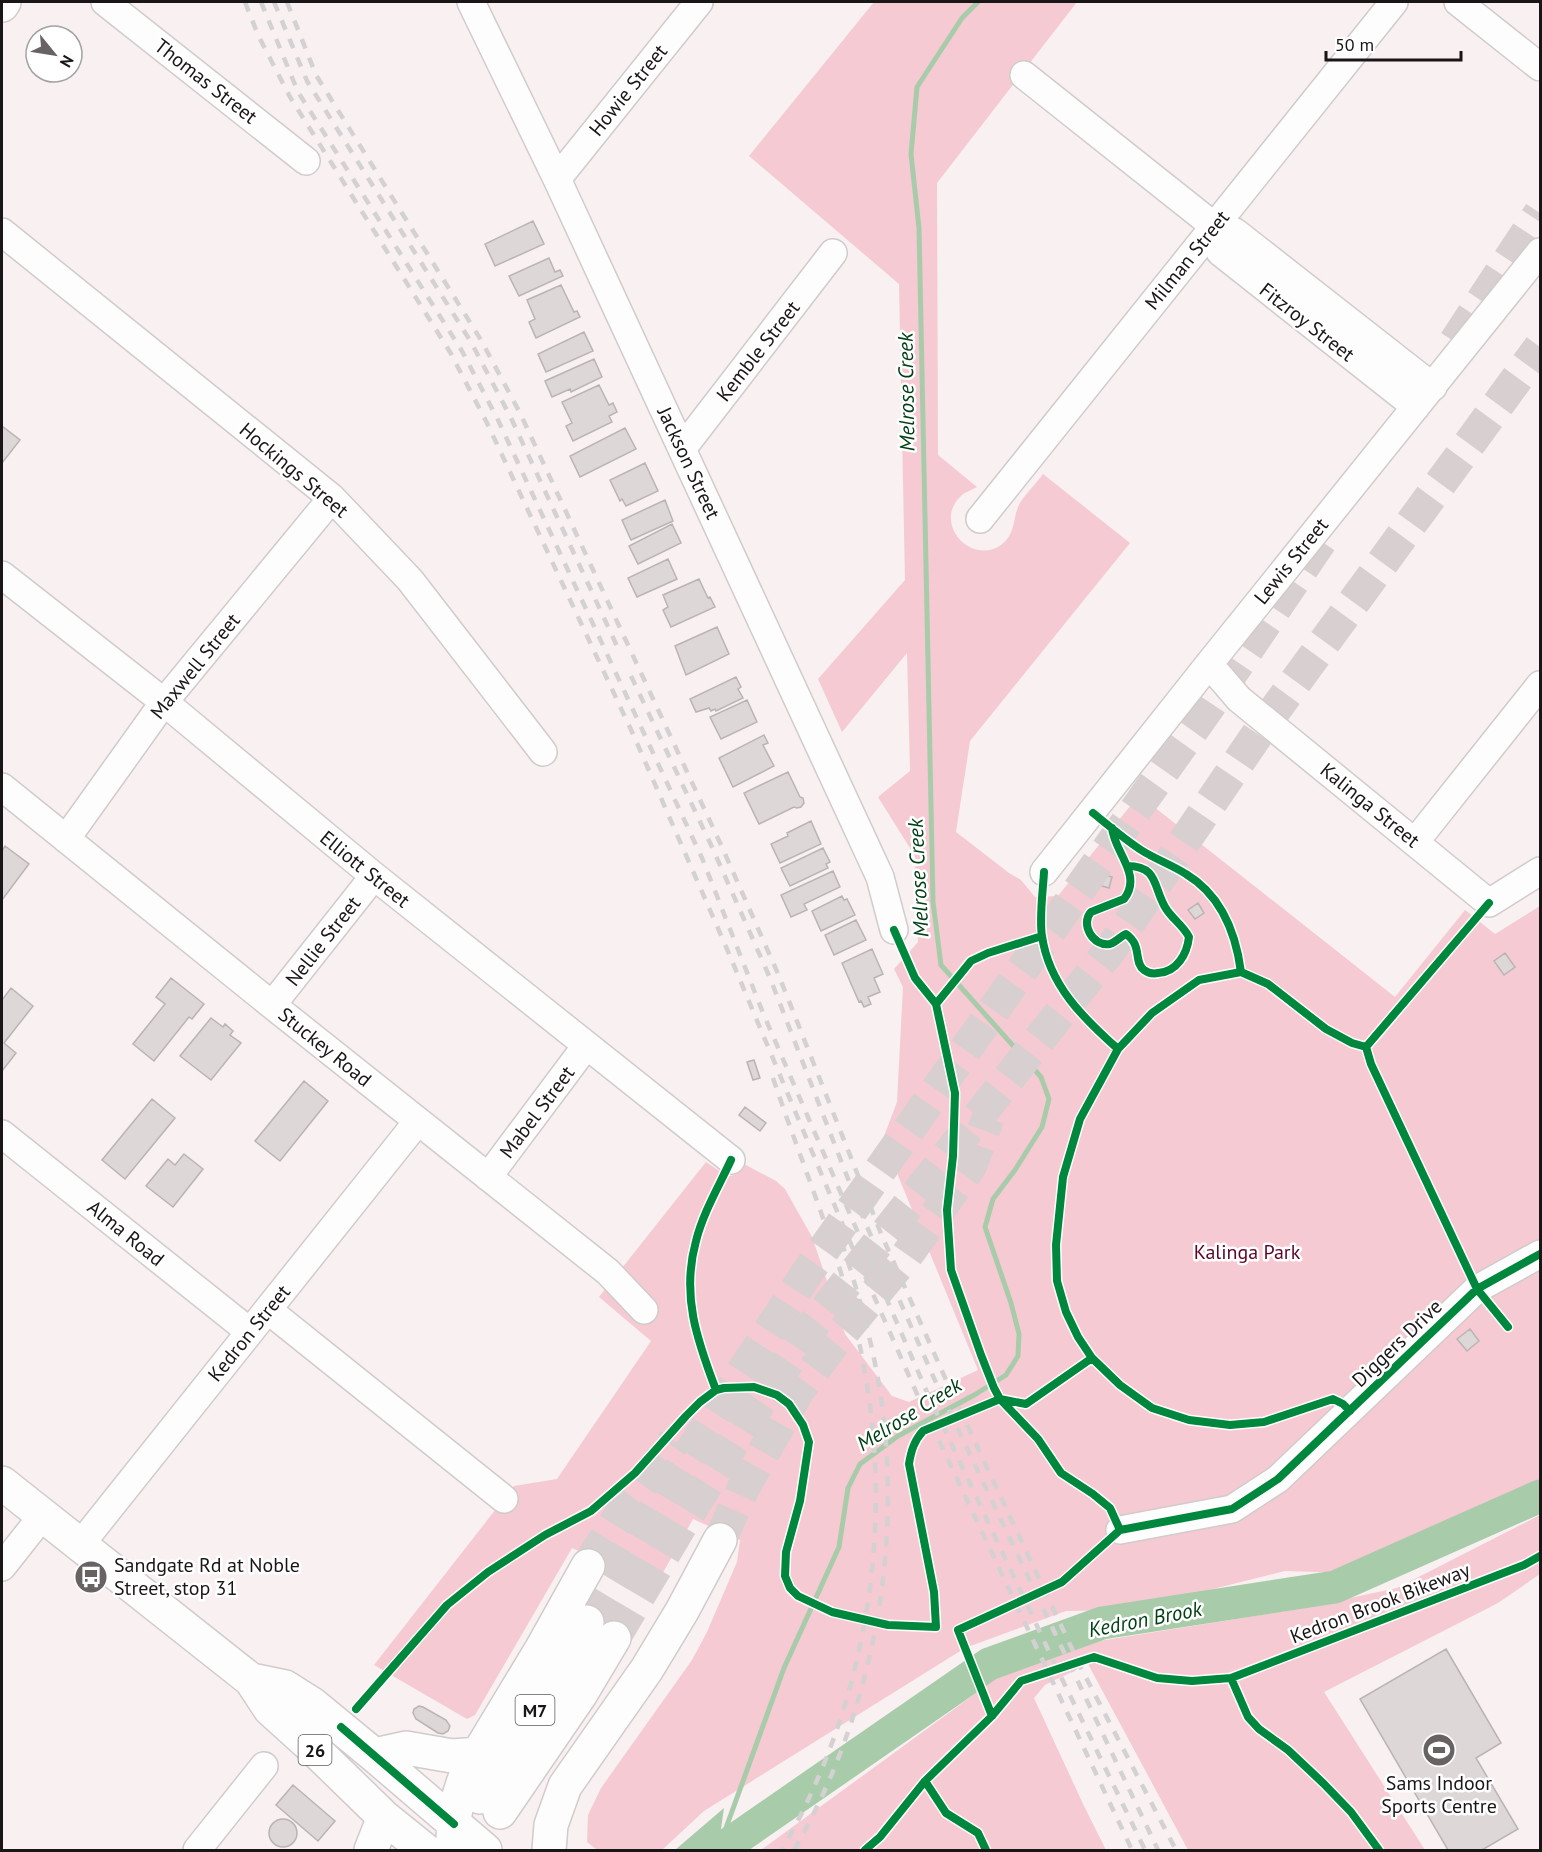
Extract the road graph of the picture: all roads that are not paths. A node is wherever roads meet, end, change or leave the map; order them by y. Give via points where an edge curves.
1 (105, 2) edge
2 (471, 2) edge
3 (699, 2) edge
4 (1394, 2) edge
5 (1458, 2) edge
6 (1540, 67) edge
7 (1024, 75) dead end
8 (306, 161) dead end
9 (557, 179) junction
10 (1214, 226) junction
11 (2, 232) edge
12 (1540, 252) edge
13 (833, 253) dead end
14 (1433, 387) junction
15 (1416, 407) junction
16 (682, 449) junction
17 (332, 498) junction
18 (980, 519) dead end
19 (2, 574) edge
20 (1209, 664) junction
21 (1540, 685) edge
22 (164, 702) junction
23 (543, 752) dead end
24 (2, 788) edge
25 (66, 839) junction
26 (1415, 842) junction
27 (1540, 871) edge
28 (1044, 872) dead end
29 (374, 876) junction
30 (894, 930) dead end
31 (272, 1005) junction
32 (586, 1046) junction
33 (418, 1121) junction
34 (2, 1134) edge
35 (731, 1160) dead end
36 (488, 1177) junction
37 (1540, 1254) edge
38 (268, 1310) junction
39 (644, 1310) dead end
40 (250, 1332) junction
41 (2, 1483) edge
42 (504, 1499) dead end
43 (43, 1515) junction
44 (1120, 1530) dead end
45 (720, 1540) tunnel mouth
46 (80, 1545) junction
47 (588, 1566) tunnel mouth
48 (2, 1568) edge
49 (600, 1630) tunnel mouth
50 (251, 1680) junction
51 (478, 1754) junction
52 (374, 1755) junction
53 (264, 1766) dead end
54 (565, 1786) junction
55 (490, 1804) dead end
56 (384, 1817) junction
57 (455, 1845) edge
58 (196, 1851) edge
59 (371, 1851) edge
60 (549, 1851) edge

1 - 8 street, Thomas Street
2 - 9 street, Jackson Street
3 - 9 street, Howie Street
4 - 10 street, Milman Street
5 - 6 street
7 - 10 street, Fitzroy Street
9 - 16 street, Jackson Street
10 - 14 street, Fitzroy Street via 1235,232
10 - 15 street, Fitzroy Street via 1220,252
10 - 18 street, Milman Street
11 - 17 street, Hockings Street
12 - 14 street, Lewis Street
13 - 16 street, Kemble Street
14 - 15 street, Lewis Street
15 - 20 street, Lewis Street
16 - 30 street, Jackson Street via 880,877
17 - 22 street, Maxwell Street
17 - 23 street, Hockings Street via 410,580
19 - 22 street, Elliott Street
20 - 26 street, Kalinga Street via 1239,699
20 - 28 street, Lewis Street
21 - 26 street
22 - 25 street, Maxwell Street
22 - 29 street, Elliott Street
24 - 25 street, Stuckey Road
25 - 31 street, Stuckey Road
26 - 27 street, Kalinga Street via 1489,903
29 - 31 street, Nellie Street
29 - 32 street, Elliott Street
31 - 33 street, Stuckey Road
32 - 35 street, Elliott Street
32 - 36 street, Mabel Street
33 - 36 street, Stuckey Road
33 - 38 street, Kedron Street
34 - 40 street, Alma Road
36 - 39 street, Stuckey Road via 608,1272
37 - 44 street, Diggers Drive via 1477,1289 1278,1479 1232,1509
38 - 40 street, Kedron Street
38 - 42 street
40 - 46 street, Kedron Street
41 - 43 highway, 26
43 - 46 highway, 26
43 - 48 street
45 - 54 highway via 653,1660
46 - 50 highway, 26
47 - 51 highway
49 - 55 highway, M7 via 556,1676
50 - 52 highway, 26 via 285,1687
50 - 56 highway, 26 via 270,1710
51 - 52 highway via 452,1756 406,1748
51 - 57 highway via 460,1790
52 - 57 highway, 26
53 - 58 street
54 - 57 highway via 546,1790 516,1823
54 - 60 highway via 551,1825
56 - 57 highway, 26
56 - 59 highway

